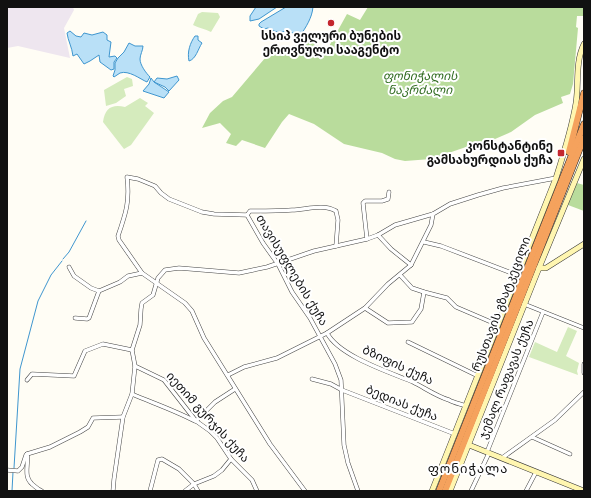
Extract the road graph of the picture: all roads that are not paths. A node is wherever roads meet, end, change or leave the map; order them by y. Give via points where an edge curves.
1 (584, 44) edge
2 (584, 93) edge
3 (584, 124) edge
4 (584, 138) edge
5 (584, 149) edge
6 (584, 159) edge
7 (568, 179) junction
8 (558, 180) junction
9 (389, 192) dead end
10 (433, 214) junction
11 (247, 215) junction
12 (378, 235) junction
13 (367, 239) junction
14 (424, 242) junction
15 (584, 244) edge
16 (336, 246) junction
17 (278, 264) junction
18 (411, 265) junction
19 (69, 267) dead end
20 (539, 268) junction
21 (142, 273) junction
22 (400, 275) junction
23 (518, 275) junction
24 (157, 283) junction
25 (99, 291) junction
26 (424, 292) junction
27 (524, 304) junction
28 (366, 308) junction
29 (543, 312) junction
30 (75, 318) dead end
31 (498, 325) junction
32 (584, 328) edge
33 (327, 333) junction
34 (320, 336) junction
35 (408, 342) dead end
36 (132, 350) junction
37 (584, 364) edge
38 (135, 366) junction
39 (584, 373) edge
40 (228, 375) junction
41 (478, 376) junction
42 (312, 379) dead end
43 (27, 380) dead end
44 (235, 389) junction
45 (342, 390) junction
46 (584, 392) edge
47 (132, 394) junction
48 (466, 406) junction
49 (123, 417) junction
50 (196, 421) junction
51 (455, 434) junction
52 (532, 437) junction
53 (469, 445) junction
54 (488, 453) junction
55 (27, 454) junction
56 (570, 454) dead end
57 (232, 458) junction
58 (502, 458) junction
59 (7, 470) edge
60 (536, 472) junction
61 (194, 484) junction
62 (582, 490) edge
63 (42, 491) edge
64 (114, 491) edge
65 (150, 491) edge
66 (184, 491) edge
67 (198, 491) edge
68 (257, 491) edge
69 (306, 491) edge
70 (358, 491) edge
71 (432, 491) edge
72 (439, 491) edge
73 (445, 491) edge
74 (450, 491) edge
75 (471, 491) edge
76 (526, 491) edge

1 - 8 street via 580,55 576,104
2 - 8 highway
3 - 8 highway, რუსთავის გზატკეცილი
4 - 7 highway, რუსთავის გზატკეცილი
5 - 7 highway
6 - 20 street
7 - 73 highway, რუსთავის გზატკეცილი
8 - 10 street via 503,188 450,204
8 - 23 street
8 - 72 highway, რუსთავის გზატკეცილი
9 - 13 street via 388,199 365,200 363,204
10 - 12 street via 396,225
10 - 14 street
11 - 16 street via 250,210 332,209 336,211 338,220
11 - 17 street, თავისუფლების ქუჩა
11 - 21 street, თავისუფლების ქუჩა via 202,212 169,198 155,186 127,177 128,202 118,236
12 - 13 street
12 - 18 street
13 - 16 street
14 - 18 street
14 - 23 street
15 - 20 street via 546,268
16 - 17 street
17 - 24 street via 239,273 168,269 161,274
17 - 34 street, თავისუფლების ქუჩა
18 - 22 street
19 - 25 street via 74,276
20 - 27 street
21 - 24 street
21 - 25 street via 128,276
22 - 26 street via 412,288
22 - 28 street
23 - 31 street
24 - 36 street via 153,295 142,303 140,325
24 - 40 street via 192,311 204,338
25 - 30 street via 89,318
26 - 28 street via 421,309 412,322 388,323
26 - 31 street via 447,298 456,307
27 - 29 street
27 - 53 street
28 - 33 street
29 - 32 street
29 - 54 street, ჯემალ რაფავას ქუჩა
31 - 41 street
33 - 34 street
33 - 48 street, ბზიფის ქუჩა via 336,345 351,354
34 - 40 street via 277,358 244,367
34 - 45 street, თავისუფლების ქუჩა via 335,364
35 - 41 street
36 - 38 street
36 - 43 street via 103,344 85,351 74,376 32,374
37 - 39 street
38 - 47 street
38 - 50 street, იეთიმ გურჯის ქუჩა via 164,380
40 - 44 street
41 - 48 street
42 - 45 street, ბედიას ქუჩა
44 - 50 street via 215,402
44 - 69 street via 270,444
45 - 51 street, ბედიას ქუჩა
45 - 70 street, თავისუფლების ქუჩა via 344,445
46 - 52 street via 555,420
47 - 49 street
47 - 50 street
48 - 51 street
49 - 55 street via 93,418 88,427 80,432 50,447
49 - 64 street
50 - 57 street, იეთიმ გურჯის ქუჩა via 210,431
51 - 71 street
52 - 56 street
52 - 58 street
53 - 54 street
53 - 74 street
54 - 58 street
54 - 75 street, ჯემალ რაფავას ქუჩა
55 - 59 street via 18,471
55 - 63 street via 28,481
57 - 61 street via 214,476
57 - 68 street, იეთიმ გურჯის ქუჩა via 252,480
58 - 60 street
60 - 62 street
60 - 76 street
61 - 65 street via 179,469 162,459 158,460
61 - 66 street
61 - 67 street

